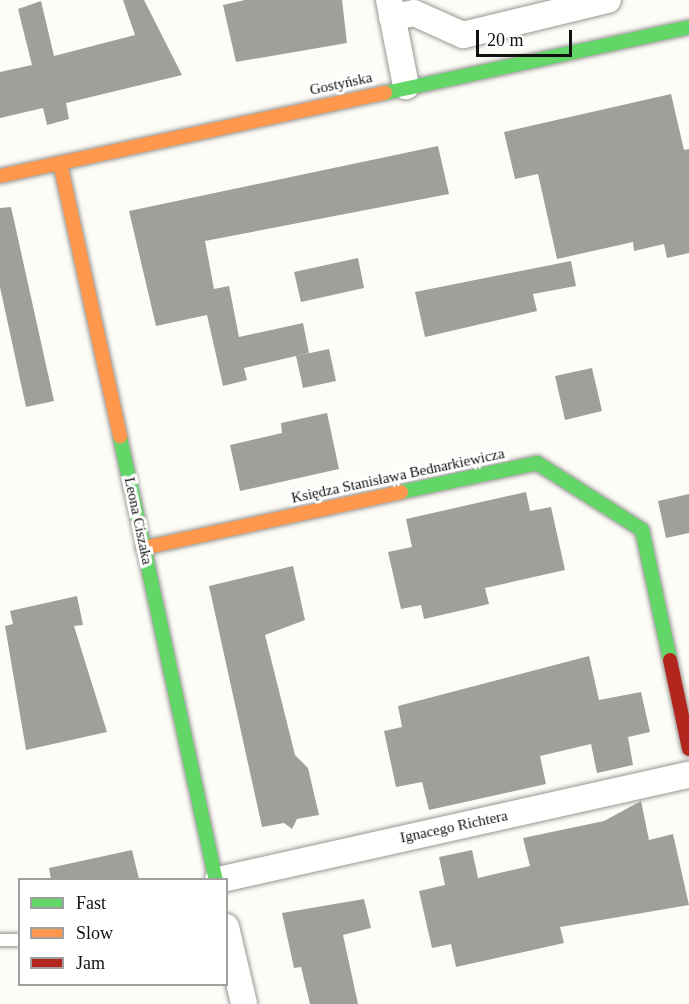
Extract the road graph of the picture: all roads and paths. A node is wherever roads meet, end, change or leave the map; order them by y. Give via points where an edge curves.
1 (608, 0) edge
2 (391, 8) edge
3 (689, 27) edge
4 (406, 86) junction
5 (60, 163) junction
6 (0, 176) edge
7 (143, 548) junction
8 (689, 749) edge
9 (689, 776) edge
10 (217, 878) edge
11 (222, 878) edge
12 (228, 936) edge
13 (0, 940) edge
14 (18, 940) edge
15 (244, 1004) edge

1 - 2 street via 463,35 414,13
2 - 4 street
3 - 4 street, Gostyńska
4 - 5 street, Gostyńska
5 - 6 street, Gostyńska
5 - 7 street, Leona Ciszaka
7 - 8 street, Księdza Stanisława Bednarkiewicza via 537,463 642,530
7 - 10 street, Leona Ciszaka
9 - 11 street, Ignacego Richtera
12 - 15 street
13 - 14 lane

